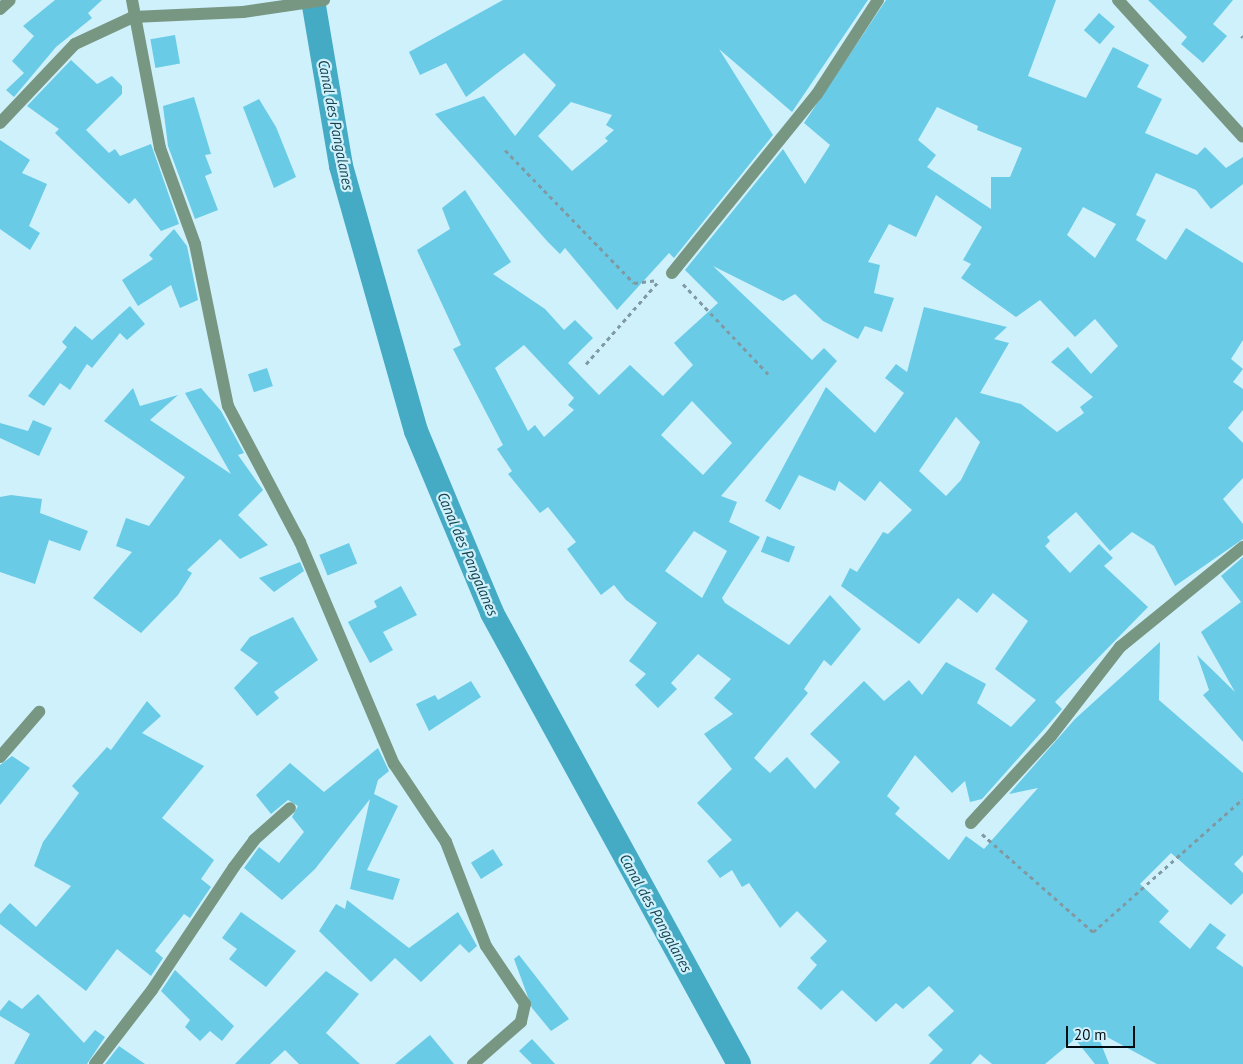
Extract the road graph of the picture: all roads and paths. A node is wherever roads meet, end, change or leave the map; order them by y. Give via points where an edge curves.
1 (10, 0) edge
2 (132, 0) edge
3 (324, 0) edge
4 (878, 0) edge
5 (1118, 0) edge
6 (0, 9) edge
7 (133, 17) junction
8 (0, 123) edge
9 (1243, 137) edge
10 (505, 150) dead end
11 (672, 273) junction
12 (659, 280) junction
13 (586, 364) dead end
14 (769, 374) dead end
15 (1243, 547) edge
16 (39, 712) dead end
17 (0, 757) edge
18 (1243, 799) edge
19 (290, 808) dead end
20 (971, 823) joint
21 (95, 1064) edge
22 (473, 1064) edge

1 - 6 street
2 - 7 street
3 - 7 street via 244,12
4 - 11 street via 817,94
5 - 9 street
7 - 8 street via 75,44
7 - 22 street via 160,148 195,244 228,406 300,542 394,764 446,842 486,946 526,1004 522,1022
10 - 12 path via 634,283
11 - 12 path
11 - 14 path
12 - 13 path
15 - 20 street via 1120,647 1052,736
16 - 17 street
18 - 20 path via 1093,932 1070,916
19 - 21 street via 239,860 152,990

